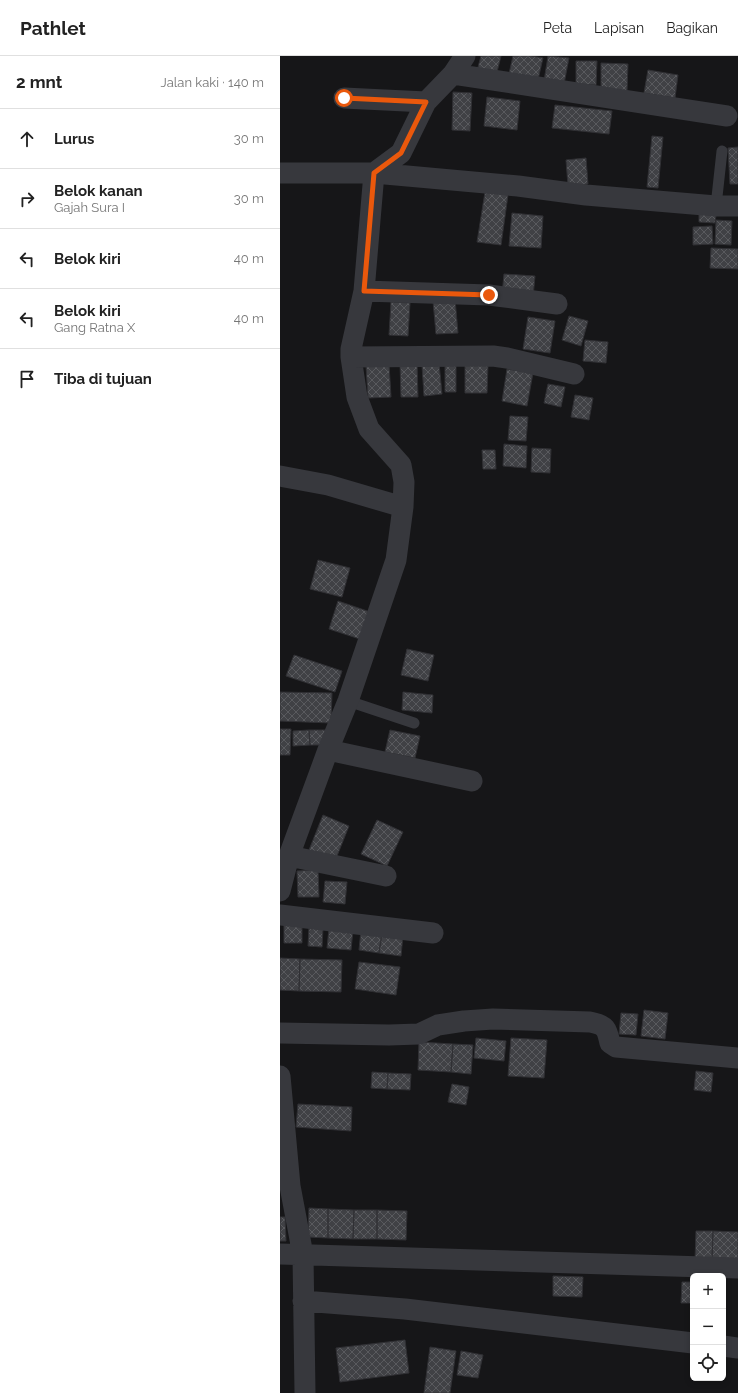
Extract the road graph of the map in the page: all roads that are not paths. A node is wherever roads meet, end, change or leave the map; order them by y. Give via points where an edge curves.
1 (465, 56) edge
2 (453, 74) junction
3 (344, 98) dead end
4 (426, 102) junction
5 (727, 116) dead end
6 (722, 151) dead end
7 (280, 173) edge
8 (374, 173) junction
9 (716, 206) junction
10 (738, 206) edge
11 (364, 291) junction
12 (557, 304) dead end
13 (351, 357) junction
14 (574, 374) dead end
15 (280, 476) edge
16 (404, 507) junction
17 (348, 701) junction
18 (414, 723) dead end
19 (328, 750) junction
20 (472, 781) dead end
21 (289, 856) junction
22 (386, 876) dead end
23 (280, 891) edge
24 (280, 915) edge
25 (433, 933) dead end
26 (280, 1033) edge
27 (738, 1058) edge
28 (280, 1076) edge
29 (285, 1186) edge
30 (280, 1254) edge
31 (302, 1255) junction
32 (738, 1268) edge
33 (303, 1301) junction
34 (690, 1343) edge
35 (726, 1346) edge
36 (738, 1348) edge
37 (305, 1393) edge

1 - 2 street
2 - 4 street
2 - 5 street
3 - 4 street
4 - 8 street via 401,153
6 - 9 lane
7 - 8 street
8 - 9 street
8 - 11 street
9 - 10 street
11 - 12 street via 489,295
11 - 13 street
13 - 14 street via 493,356
13 - 16 street via 357,396 368,429 401,465
15 - 16 street via 328,485
16 - 17 street via 396,560
17 - 18 lane
17 - 19 street
19 - 20 street
19 - 21 street
21 - 22 street
21 - 23 street
24 - 25 street
26 - 27 street via 420,1034 438,1025 464,1021 590,1022 600,1024 608,1030 610,1043 616,1047
28 - 29 street
29 - 31 street
30 - 31 street
31 - 32 street
31 - 33 street
33 - 34 street via 405,1309
33 - 37 street
35 - 36 street

